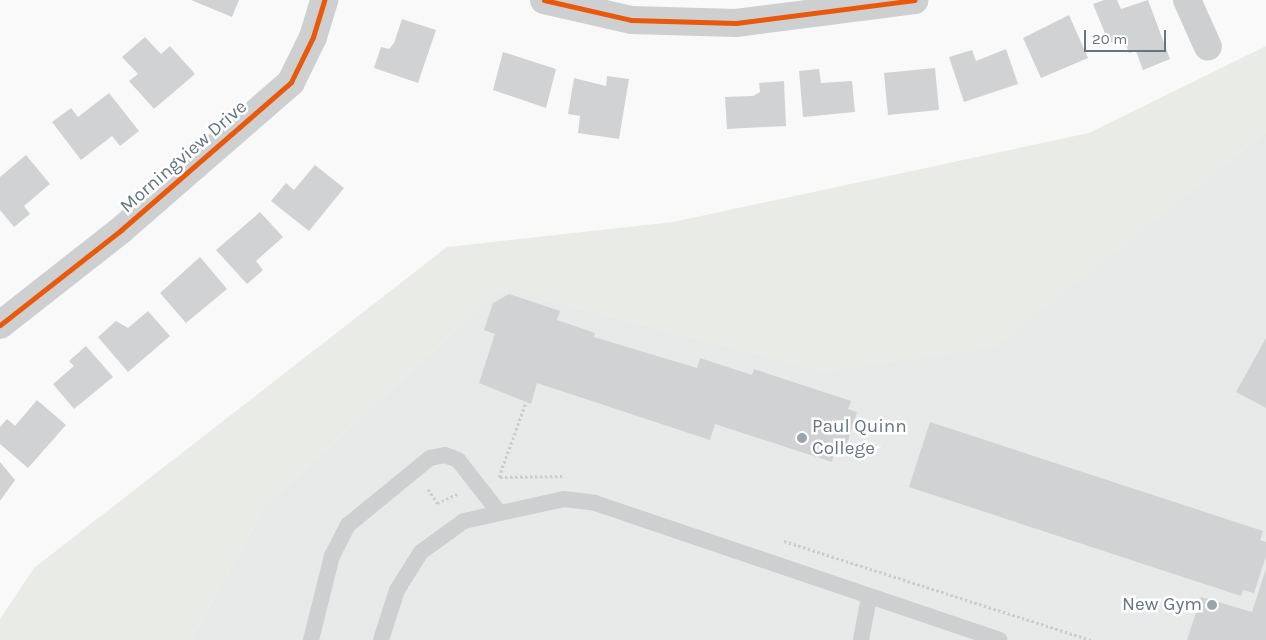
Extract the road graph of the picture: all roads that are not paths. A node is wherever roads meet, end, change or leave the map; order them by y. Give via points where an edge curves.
1 (324, 0) edge
2 (544, 0) edge
3 (915, 0) edge
4 (1187, 0) edge
5 (1208, 47) dead end
6 (0, 325) edge
7 (498, 512) junction
8 (868, 597) junction
9 (311, 640) edge
10 (382, 640) edge
11 (861, 640) edge
12 (999, 640) edge

1 - 6 street, Morningview Drive via 310,44 291,82 150,206
2 - 3 street via 630,20 736,23
4 - 5 street
7 - 8 lane via 564,499 595,503
7 - 9 lane via 458,460 444,455 430,458 348,525 340,538 311,626
7 - 10 lane via 464,521 421,552 397,590
8 - 11 lane
8 - 12 lane

